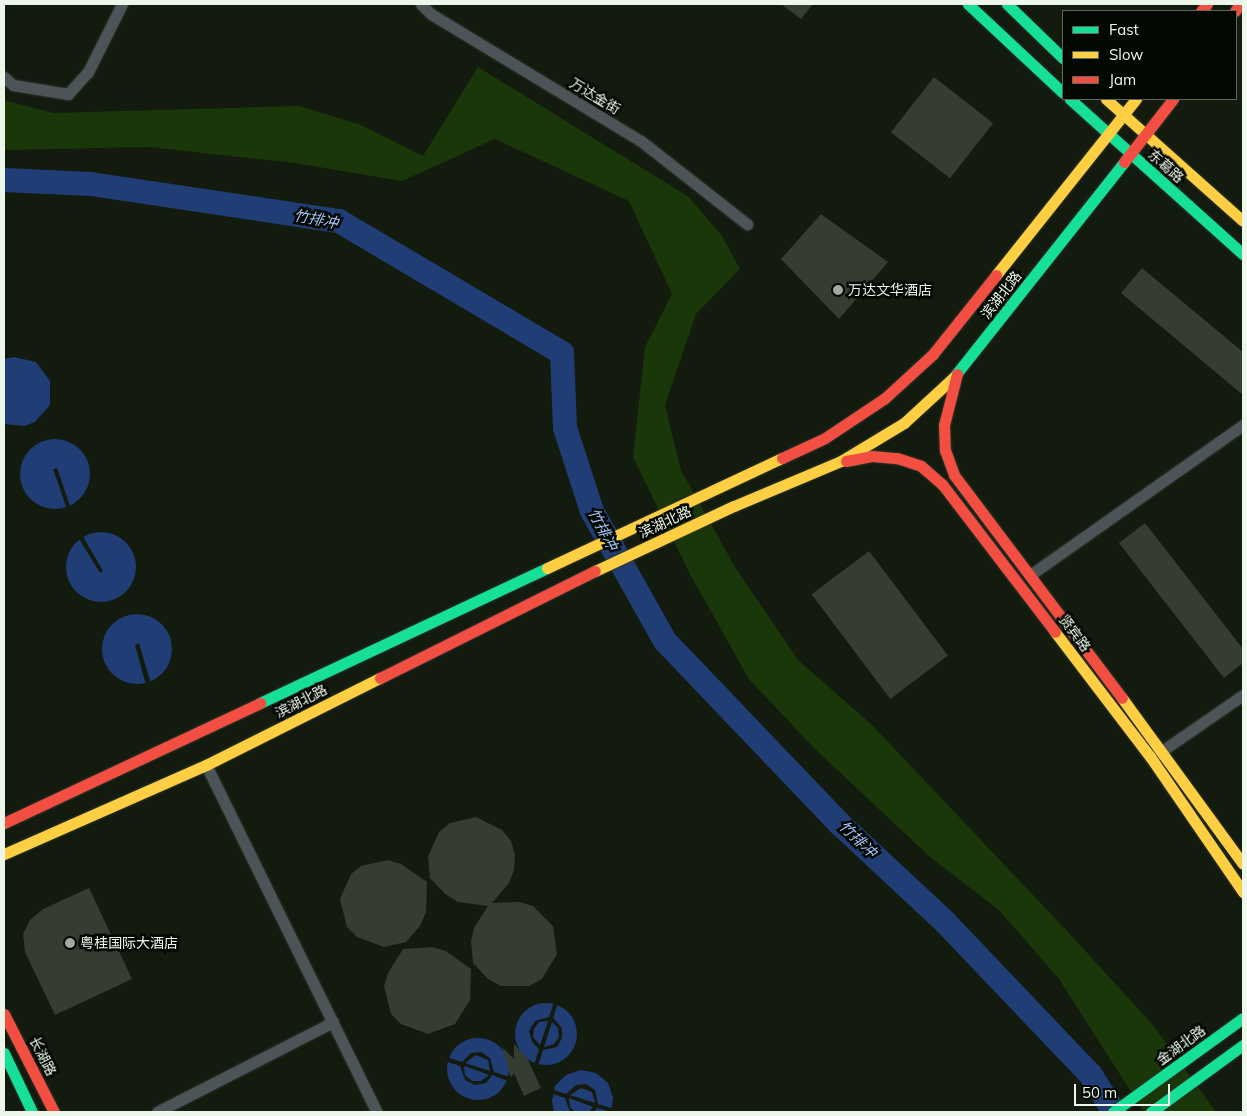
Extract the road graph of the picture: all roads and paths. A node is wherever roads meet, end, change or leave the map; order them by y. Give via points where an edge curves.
1 (122, 4) edge
2 (421, 4) edge
3 (968, 4) edge
4 (1007, 4) edge
5 (1062, 57) edge
6 (4, 77) edge
7 (1062, 92) edge
8 (1071, 100) edge
9 (1107, 100) edge
10 (1135, 100) edge
11 (1171, 100) edge
12 (1124, 116) junction
13 (1108, 135) junction
14 (1146, 136) junction
15 (1131, 155) junction
16 (1243, 221) edge
17 (747, 224) dead end
18 (1243, 254) edge
19 (957, 374) junction
20 (1243, 425) edge
21 (841, 461) junction
22 (1030, 575) junction
23 (1243, 695) edge
24 (1162, 751) junction
25 (1151, 758) junction
26 (206, 765) junction
27 (4, 823) edge
28 (4, 854) edge
29 (1243, 864) edge
30 (1243, 892) edge
31 (4, 1014) edge
32 (1243, 1018) edge
33 (333, 1022) junction
34 (1243, 1044) edge
35 (4, 1053) edge
36 (32, 1112) edge
37 (54, 1112) edge
38 (157, 1112) edge
39 (377, 1112) edge
40 (1113, 1112) edge
41 (1150, 1112) edge

1 - 6 street via 88,72 68,94 13,85
2 - 17 street, 万达金街 via 431,14 641,141
3 - 7 main road
4 - 5 main road
8 - 13 main road, 东葛路
9 - 12 main road, 东葛路
10 - 12 main road, 滨湖北路
11 - 14 main road, 滨湖北路
12 - 13 main road, 滨湖北路
12 - 14 main road, 东葛路
13 - 15 main road, 东葛路
13 - 27 main road, 滨湖北路 via 932,354 885,398 825,438
14 - 15 main road, 滨湖北路
14 - 16 main road, 东葛路
15 - 18 main road, 东葛路
15 - 19 main road, 滨湖北路
19 - 21 main road, 滨湖北路 via 904,423
19 - 22 main road, 贤宾路 via 944,425 945,450 954,475
20 - 22 street
21 - 25 main road, 贤宾路 via 872,456 897,458 921,466 942,484
21 - 26 main road, 滨湖北路 via 734,506 552,591
22 - 24 main road, 贤宾路
23 - 24 street
24 - 25 street
24 - 29 main road, 贤宾路
25 - 30 main road, 贤宾路
26 - 28 main road, 滨湖北路
26 - 33 street
31 - 37 main road, 长湖路
32 - 40 main road, 金湖北路
33 - 38 street
33 - 39 street
34 - 41 main road
35 - 36 main road

